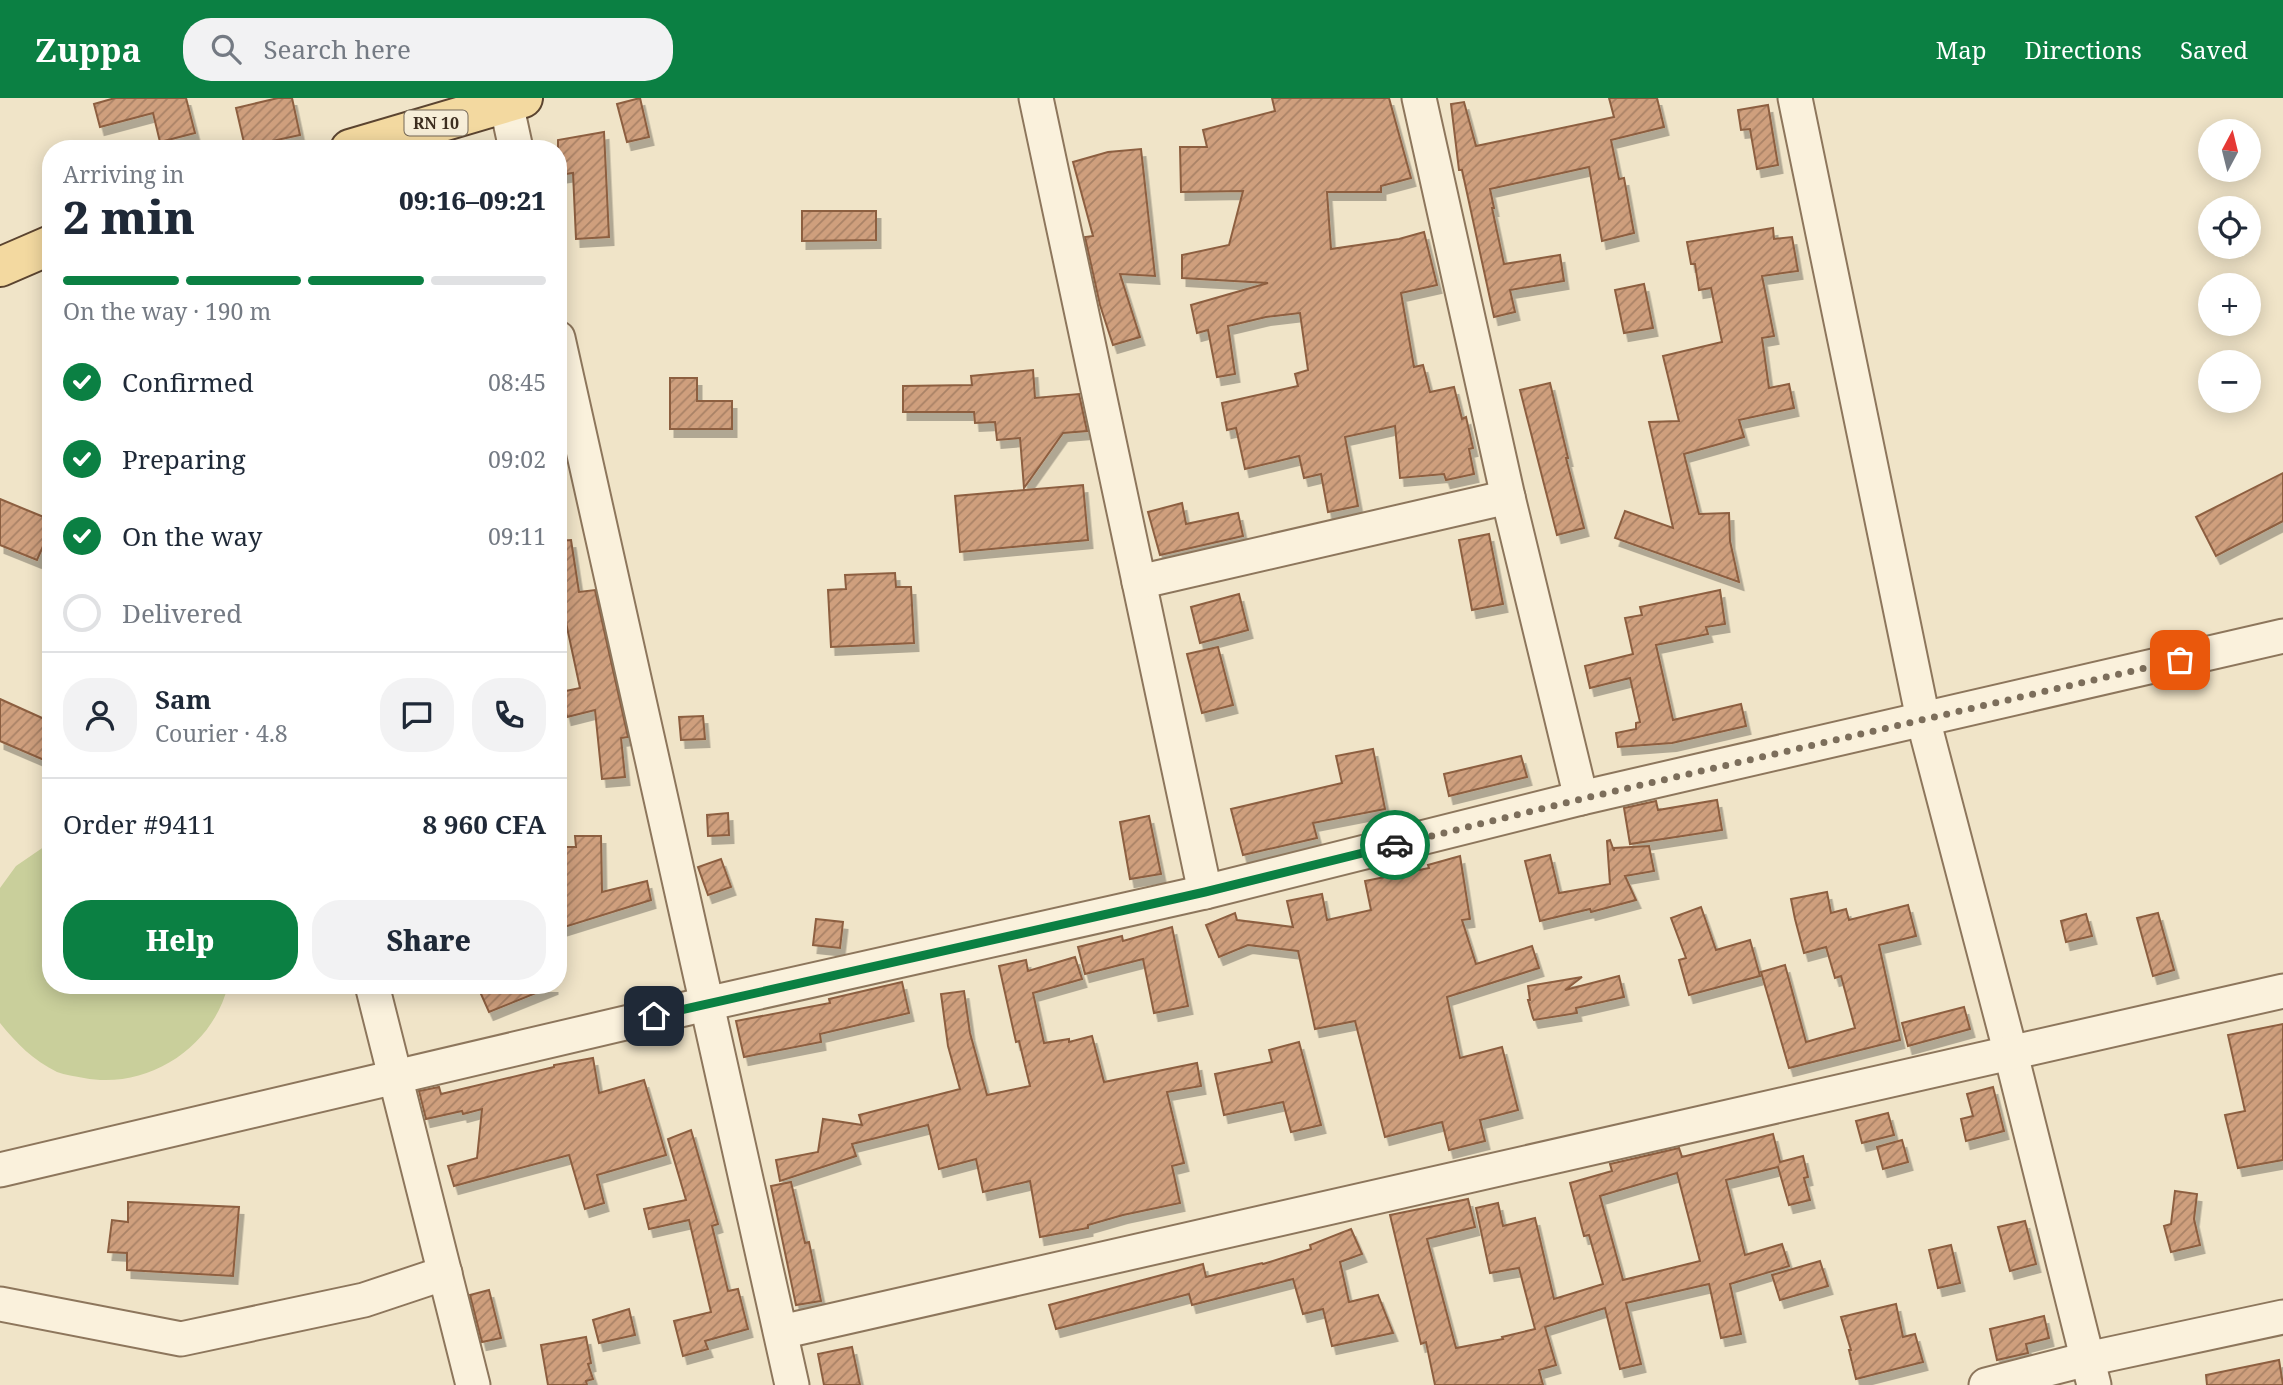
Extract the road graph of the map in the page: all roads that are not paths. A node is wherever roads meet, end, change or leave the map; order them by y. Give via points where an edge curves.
1 (1036, 98) edge
2 (1419, 98) edge
3 (1795, 98) edge
4 (515, 100) edge
5 (380, 140) edge
6 (516, 140) edge
7 (42, 249) edge
8 (0, 267) edge
9 (567, 378) edge
10 (1508, 496) junction
11 (1139, 582) junction
12 (2283, 636) edge
13 (1923, 719) junction
14 (1581, 799) junction
15 (1205, 892) junction
16 (2283, 990) edge
17 (374, 994) edge
18 (706, 1004) junction
19 (2011, 1054) junction
20 (395, 1076) junction
21 (0, 1170) edge
22 (445, 1273) junction
23 (0, 1304) edge
24 (2283, 1317) edge
25 (781, 1332) junction
26 (2091, 1372) edge
27 (473, 1385) edge
28 (792, 1385) edge
29 (1986, 1385) edge

1 - 11 street
2 - 10 street
3 - 13 street
4 - 5 main road, RN 10
4 - 6 street
7 - 8 main road
9 - 18 street
10 - 11 street
10 - 14 street
11 - 15 street
12 - 13 street
13 - 14 street
13 - 19 street
14 - 15 street
15 - 18 street
16 - 19 street
17 - 20 street
18 - 20 street
18 - 25 street
19 - 25 street
19 - 26 street
20 - 21 street
20 - 22 street
22 - 23 street via 364,1300 181,1339
22 - 27 street
24 - 26 street
25 - 28 street
26 - 29 street

